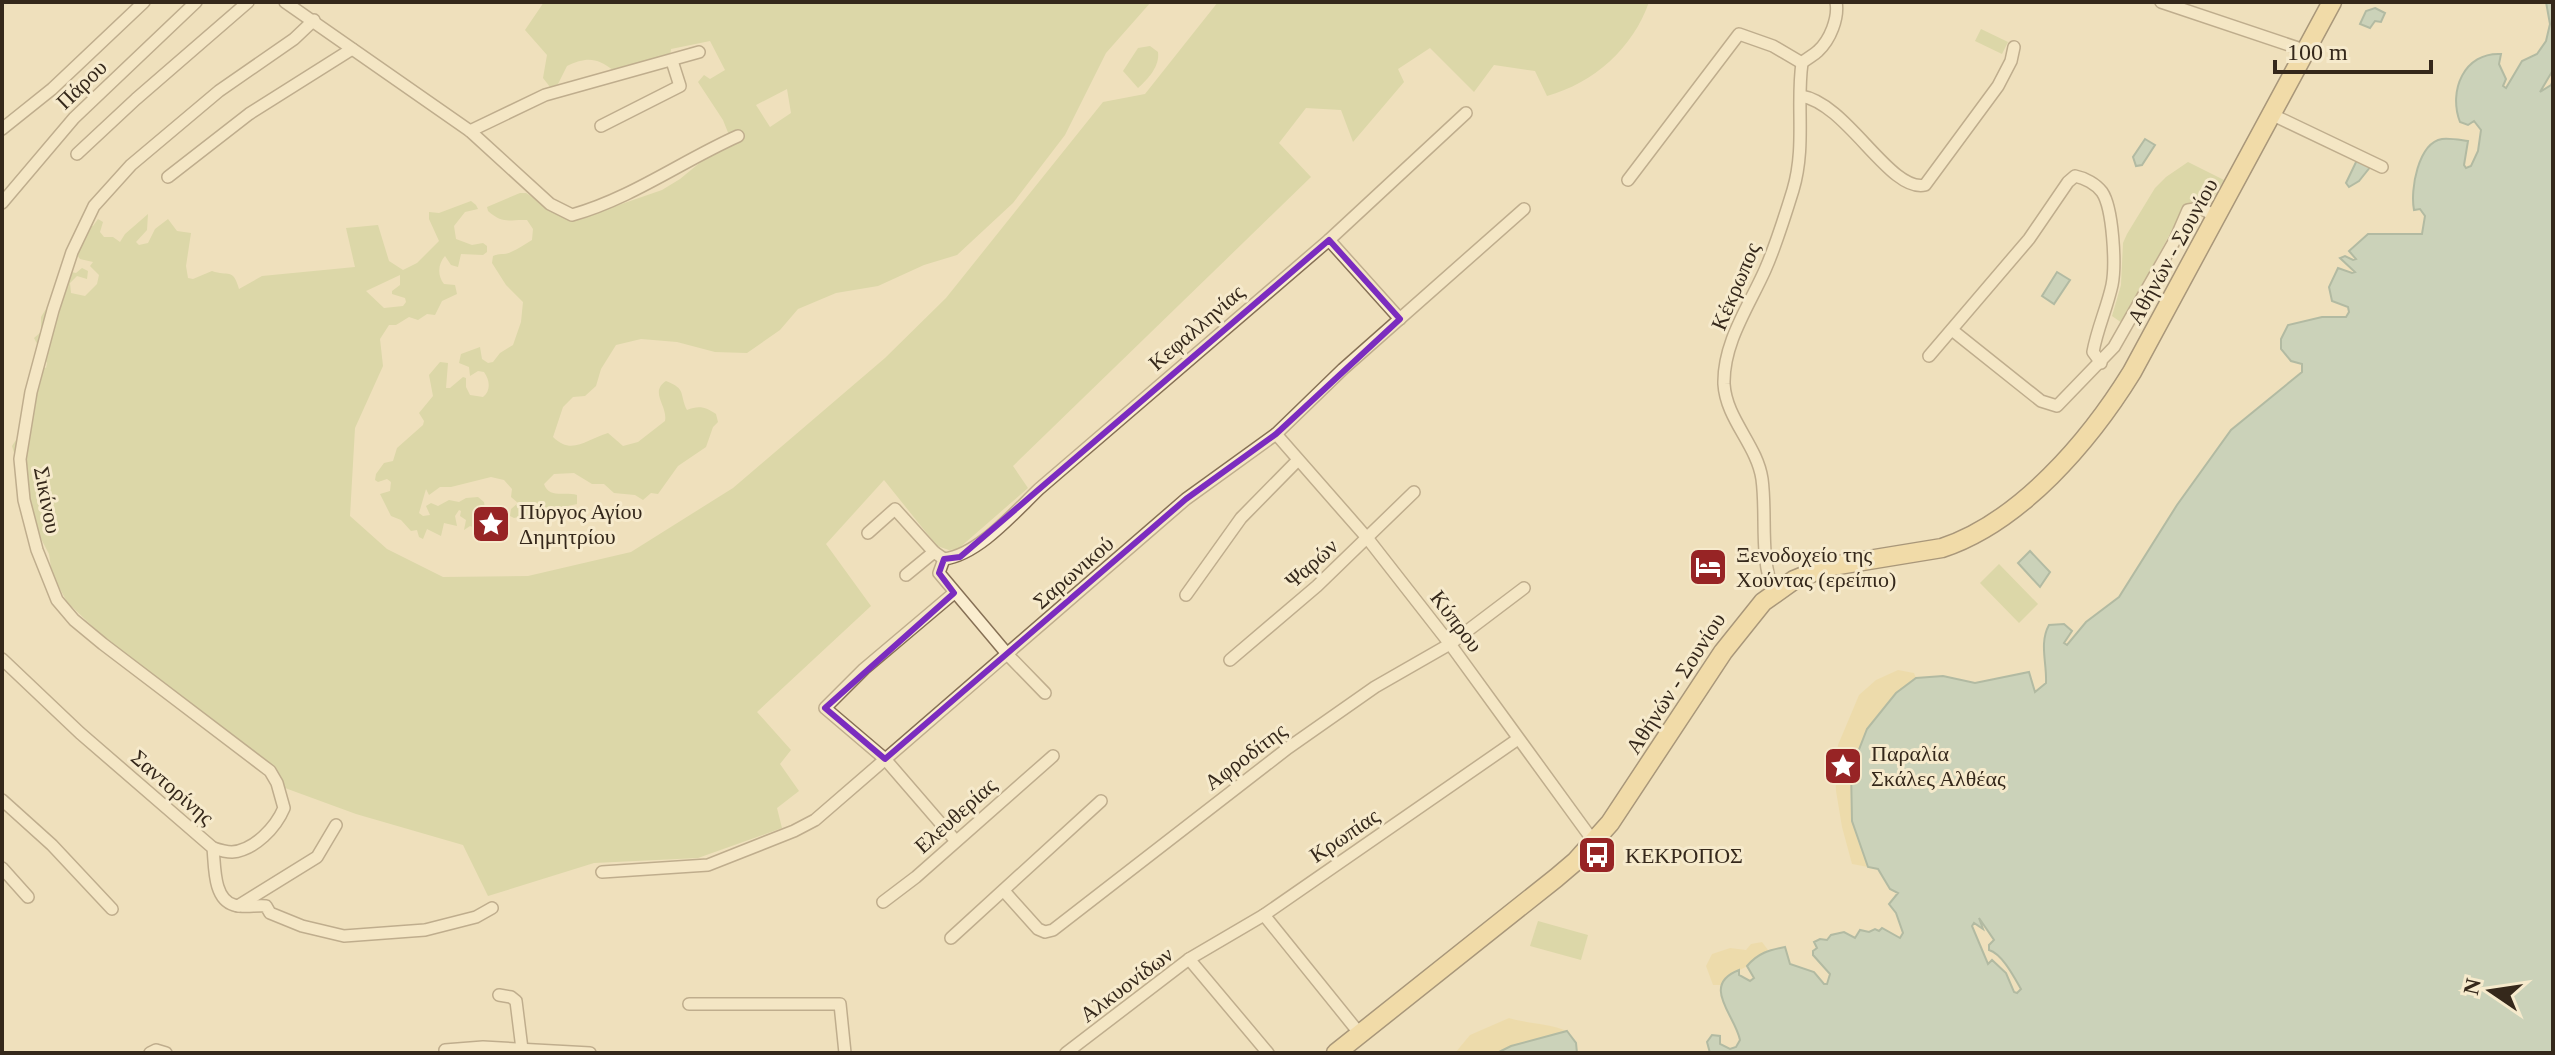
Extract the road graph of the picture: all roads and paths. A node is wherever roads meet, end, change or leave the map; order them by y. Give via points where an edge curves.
1 (144, 2) edge
2 (196, 2) edge
3 (248, 2) edge
4 (1836, 2) edge
5 (2161, 2) edge
6 (2332, 2) edge
7 (288, 3) edge
8 (314, 20) junction
9 (2014, 47) dead end
10 (352, 49) junction
11 (2307, 51) junction
12 (699, 52) dead end
13 (672, 61) junction
14 (1802, 63) junction
15 (1801, 96) junction
16 (1466, 113) dead end
17 (2273, 115) junction
18 (601, 126) dead end
19 (2, 129) edge
20 (470, 131) junction
21 (738, 136) dead end
22 (77, 154) dead end
23 (2382, 167) dead end
24 (168, 177) dead end
25 (1628, 180) dead end
26 (2, 203) edge
27 (1524, 209) dead end
28 (2218, 218) junction
29 (1329, 240) junction
30 (1400, 319) junction
31 (1952, 330) junction
32 (1929, 356) dead end
33 (2101, 363) junction
34 (1276, 434) junction
35 (1298, 460) junction
36 (1414, 492) dead end
37 (868, 533) dead end
38 (1368, 539) junction
39 (939, 556) junction
40 (906, 575) dead end
41 (1524, 588) dead end
42 (1774, 592) junction
43 (954, 593) junction
44 (1186, 595) dead end
45 (1450, 644) junction
46 (1008, 655) junction
47 (2, 659) edge
48 (1230, 660) dead end
49 (1045, 693) dead end
50 (1518, 739) junction
51 (1053, 756) dead end
52 (885, 759) junction
53 (2, 800) edge
54 (1101, 801) dead end
55 (336, 825) dead end
56 (955, 840) junction
57 (1594, 842) junction
58 (213, 848) junction
59 (2, 868) edge
60 (602, 872) dead end
61 (1004, 891) junction
62 (28, 897) dead end
63 (883, 902) dead end
64 (238, 906) junction
65 (492, 908) dead end
66 (112, 909) dead end
67 (1264, 915) junction
68 (951, 938) dead end
69 (1189, 959) junction
70 (499, 995) dead end
71 (689, 1004) dead end
72 (1360, 1034) junction
73 (522, 1049) junction
74 (445, 1050) dead end
75 (150, 1053) edge
76 (166, 1053) edge
77 (590, 1053) edge
78 (845, 1053) edge
79 (1066, 1053) edge
80 (1268, 1053) edge
81 (1336, 1053) edge

1 - 19 street
2 - 26 street, Πάρου via 74,118
3 - 22 street
4 - 14 street via 1829,37
5 - 11 street
6 - 11 main road, Αθήνών - Σουνίου
7 - 8 street
8 - 10 street
8 - 58 street, Σικίνου via 131,165 94,206 53,310 20,459 37,550 57,600 103,644 270,771 277,783 284,808 271,830 244,848
9 - 15 street via 1998,86 1925,185 1912,186 1832,110
10 - 20 street
10 - 24 street via 249,114
11 - 17 main road, Αθήνών - Σουνίου
12 - 13 street
13 - 18 street via 680,86
13 - 20 street via 545,95
14 - 15 street, Κέκρωπος
14 - 25 street via 1739,34
15 - 42 street, Κέκρωπος via 1793,187 1766,269 1739,322 1724,378 1733,413 1760,462 1765,572
16 - 29 street, Κεφαλληνίας
17 - 23 street
17 - 28 main road, Αθήνών - Σουνίου
20 - 21 street via 550,204 572,215 655,181
27 - 30 street, Σαρωνικού
28 - 33 street via 2201,208 2188,210
28 - 42 main road, Αθήνών - Σουνίου via 2118,394 2020,504 1957,543 1826,567
29 - 30 street
29 - 39 street, Κεφαλληνίας via 995,530 960,557
30 - 34 street, Σαρωνικού
31 - 32 street
31 - 33 street via 2051,405 2062,403
31 - 33 street via 2029,239 2068,182 2083,177 2105,199 2113,251 2113,281 2093,352
34 - 35 street, Κύπρου
34 - 46 street, Σαρωνικού via 1186,499
35 - 38 street, Κύπρου
35 - 44 street via 1241,518
36 - 38 street, Ψαρών
37 - 39 street via 895,509
38 - 45 street, Κύπρου
38 - 48 street, Ψαρών
39 - 40 street, Κεφαλληνίας
39 - 43 street via 939,573
41 - 45 street, Αφροδίτης
42 - 57 main road, Αθήνών - Σουνίου via 1741,626
43 - 46 street
43 - 52 street via 825,708
45 - 50 street, Κύπρου
45 - 61 street, Αφροδίτης via 1375,687 1288,748 1053,930 1038,929
46 - 49 street
46 - 52 street, Σαρωνικού
47 - 58 street, Σαντορίνης
50 - 57 street, Κύπρου
50 - 67 street, Κρωπίας
51 - 56 street, Ελευθερίας
52 - 56 street
52 - 60 street, Σαρωνικού via 832,807 794,831 708,865
53 - 66 street
54 - 61 street
55 - 64 street via 317,857
56 - 63 street, Ελευθερίας
57 - 72 main road, Αθήνών - Σουνίου
58 - 64 street, Σαντορίνης via 216,883 226,901
59 - 62 street
61 - 68 street
64 - 65 street via 266,906 270,913 302,926 344,936 425,930
67 - 69 street, Κρωπίας
67 - 72 street
69 - 79 street, Αλκυονίδων
69 - 80 street, Αλκυονίδων
70 - 73 street via 516,1001
71 - 78 street via 840,1004
72 - 81 main road, Αθήνών - Σουνίου
73 - 74 street
73 - 77 street
75 - 76 street

